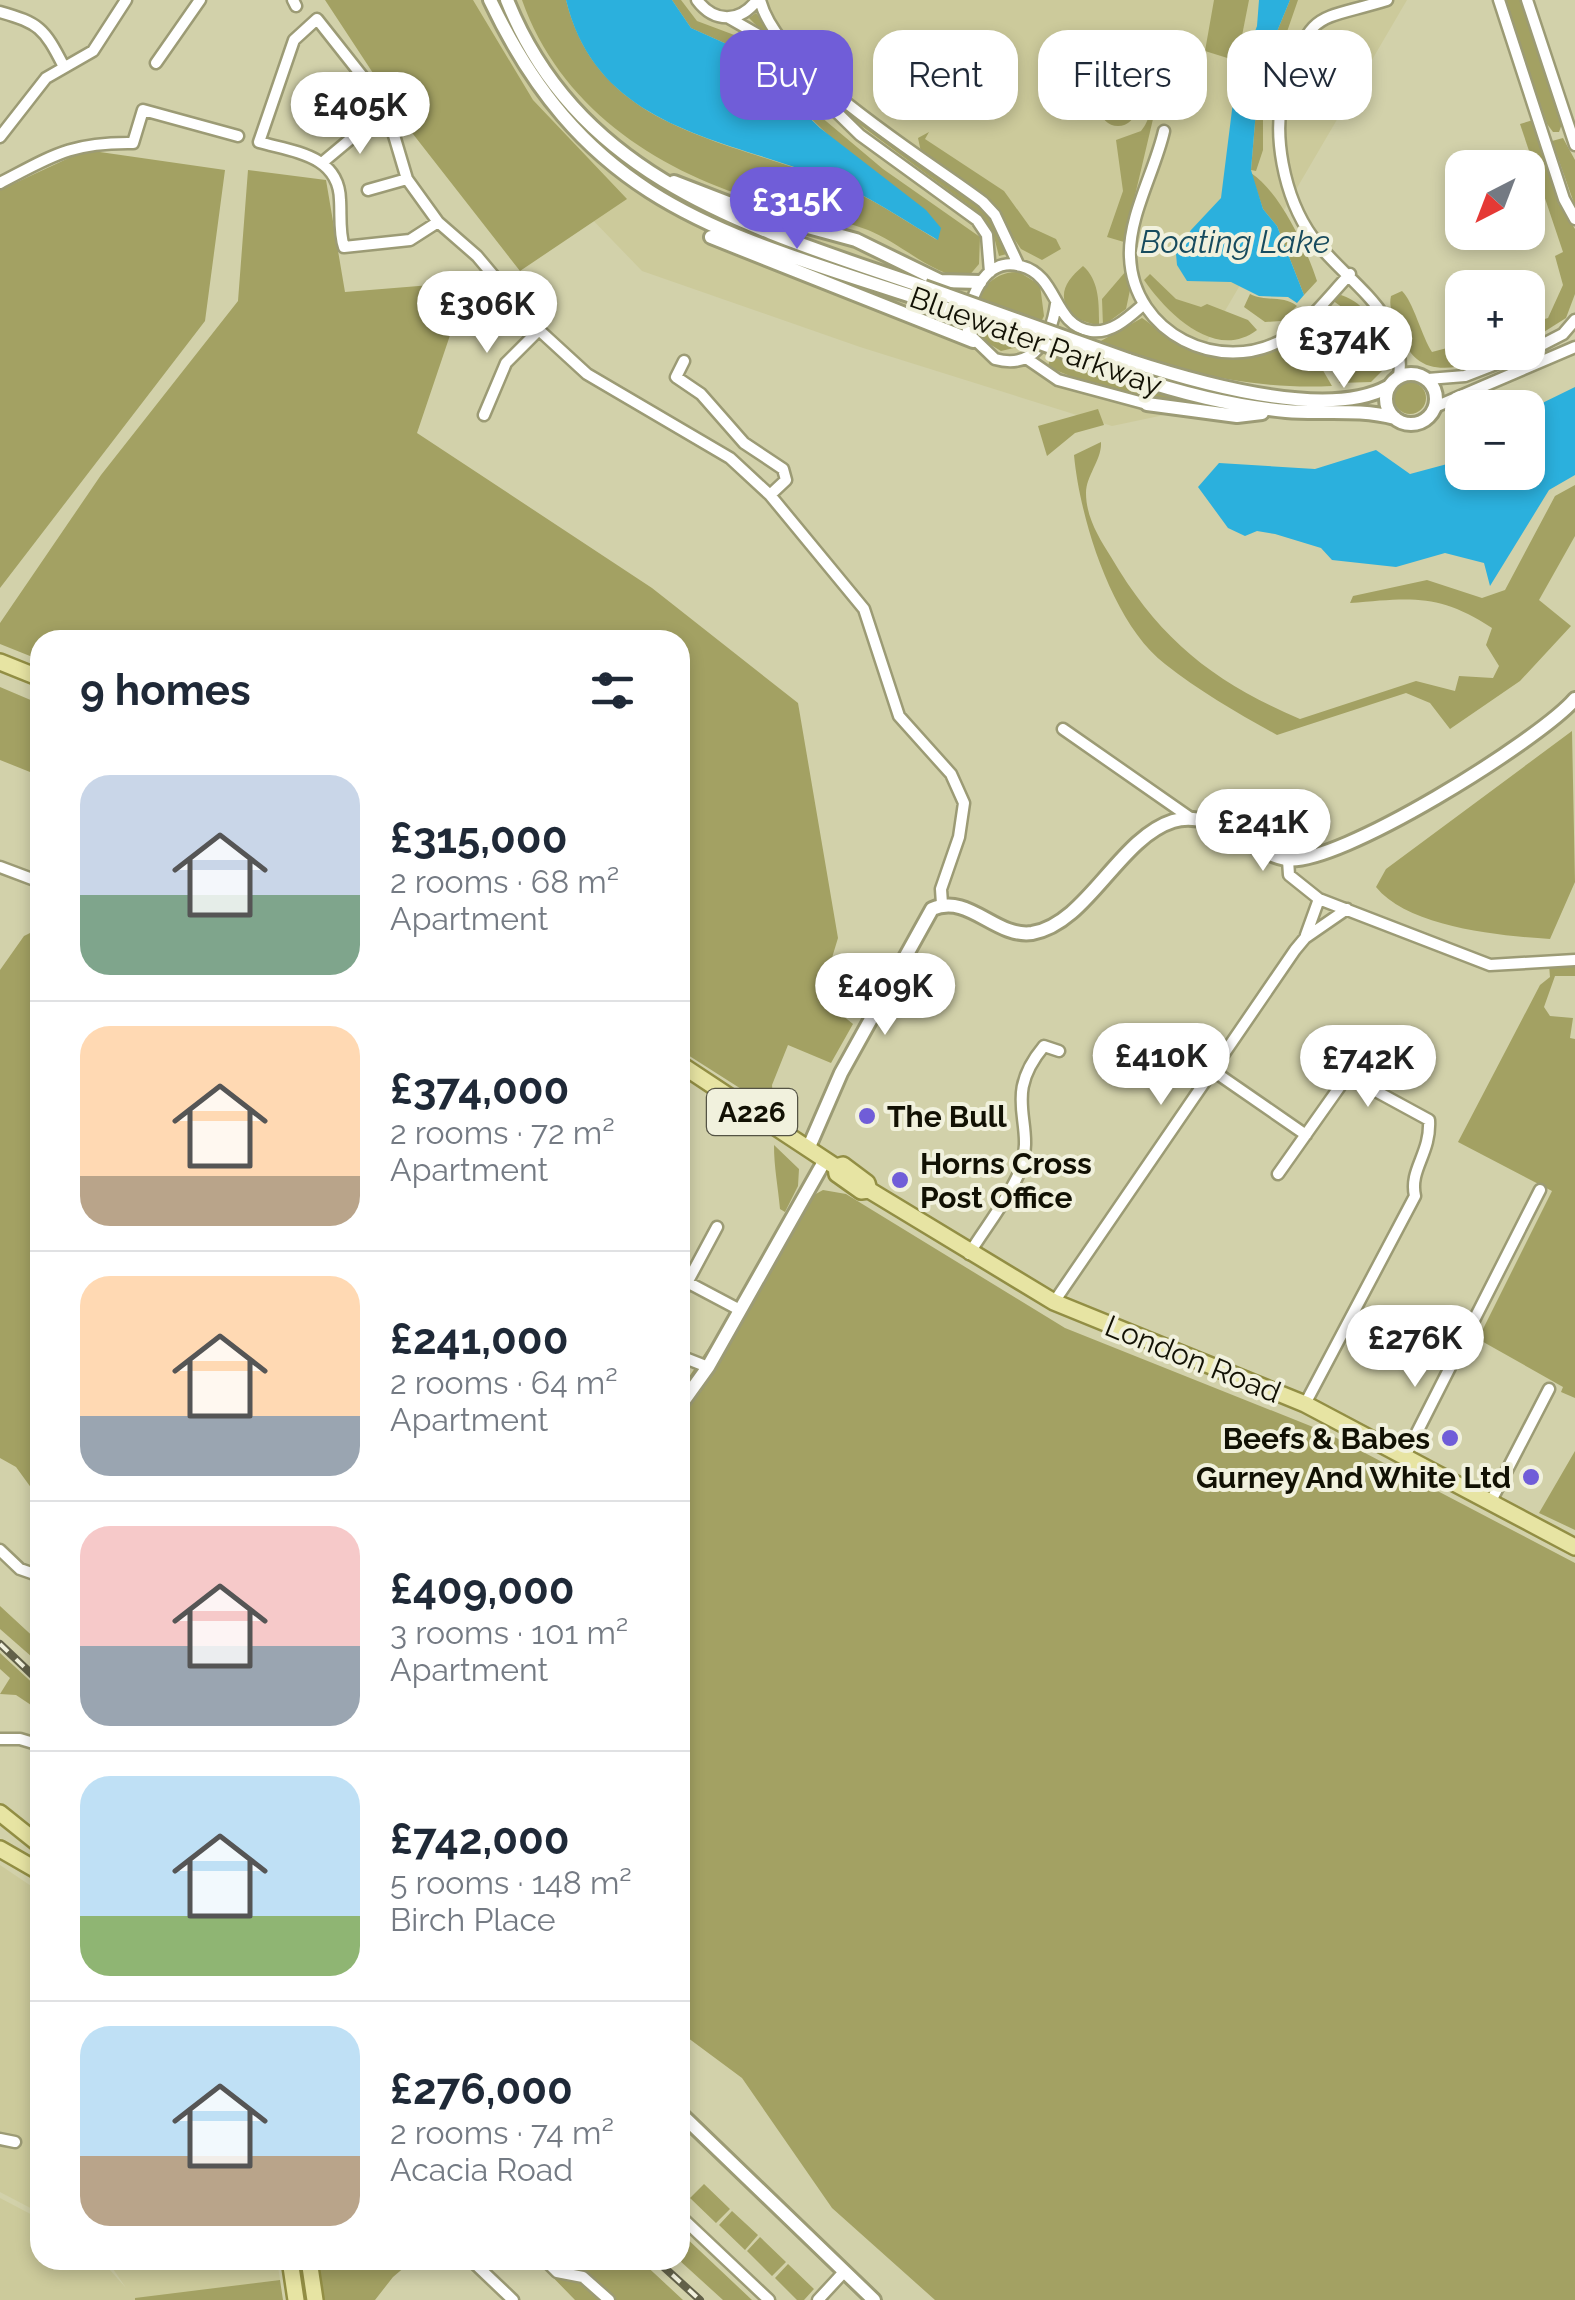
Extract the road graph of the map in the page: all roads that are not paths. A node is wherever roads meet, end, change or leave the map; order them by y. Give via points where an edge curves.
1 (126, 0) edge
2 (200, 0) edge
3 (490, 0) edge
4 (506, 0) edge
5 (698, 0) edge
6 (758, 0) edge
7 (1387, 0) edge
8 (1498, 0) edge
9 (1527, 0) edge
10 (0, 12) edge
11 (730, 18) junction
12 (156, 63) dead end
13 (63, 64) junction
14 (372, 121) dead end
15 (1164, 131) dead end
16 (1570, 132) junction
17 (238, 136) dead end
18 (0, 137) edge
19 (1547, 140) junction
20 (1575, 144) edge
21 (323, 162) junction
22 (640, 166) junction
23 (613, 169) junction
24 (407, 179) junction
25 (0, 183) edge
26 (368, 190) dead end
27 (1575, 218) edge
28 (438, 222) junction
29 (1018, 264) junction
30 (1350, 274) junction
31 (985, 277) junction
32 (922, 293) junction
33 (1056, 304) junction
34 (1144, 304) junction
35 (1575, 320) edge
36 (539, 330) junction
37 (973, 341) junction
38 (1545, 343) edge
39 (1575, 347) edge
40 (1026, 358) junction
41 (684, 360) dead end
42 (1480, 370) edge
43 (1399, 376) junction
44 (1428, 380) junction
45 (1388, 387) junction
46 (1146, 404) joint
47 (1436, 407) junction
48 (1285, 411) junction
49 (484, 414) dead end
50 (1394, 418) junction
51 (770, 495) junction
52 (0, 662) edge
53 (30, 674) edge
54 (1573, 705) edge
55 (1063, 730) dead end
56 (1192, 819) junction
57 (1288, 860) junction
58 (2, 872) edge
59 (30, 879) edge
60 (1320, 899) junction
61 (942, 904) junction
62 (1347, 909) junction
63 (1305, 938) junction
64 (1575, 960) edge
65 (1060, 1051) dead end
66 (1212, 1070) junction
67 (690, 1076) edge
68 (1306, 1135) junction
69 (808, 1149) junction
70 (830, 1163) junction
71 (1278, 1174) dead end
72 (1540, 1190) dead end
73 (718, 1227) dead end
74 (968, 1254) junction
75 (690, 1277) edge
76 (690, 1284) edge
77 (1054, 1302) junction
78 (738, 1309) junction
79 (690, 1360) edge
80 (708, 1367) junction
81 (1548, 1388) dead end
82 (690, 1392) edge
83 (1305, 1404) junction
84 (1405, 1456) junction
85 (1490, 1503) junction
86 (1575, 1547) edge
87 (0, 1550) edge
88 (30, 1572) edge
89 (2, 1743) edge
90 (30, 1744) edge
91 (0, 1813) edge
92 (30, 1837) edge
93 (0, 1849) edge
94 (30, 1866) edge
95 (690, 2123) edge
96 (0, 2139) edge
97 (15, 2142) dead end
98 (690, 2229) edge
99 (292, 2270) edge
100 (311, 2270) edge
101 (482, 2270) edge
102 (555, 2270) edge
103 (843, 2273) junction
104 (296, 2300) edge
105 (315, 2300) edge
106 (514, 2300) edge
107 (609, 2300) edge
108 (768, 2300) edge
109 (818, 2300) edge
110 (874, 2300) edge

1 - 13 street via 93,51
2 - 12 street
3 - 23 street, Bluewater Parkway via 528,73 561,118
4 - 22 street, Bluewater Parkway via 565,96
5 - 11 street, Bluewater Parkway via 708,12
6 - 11 street
6 - 29 street via 770,25 845,100 983,202
7 - 30 street via 1312,24 1277,119 1279,148 1304,223
8 - 19 street
9 - 16 street
10 - 13 street via 34,22
11 - 31 street, Bluewater Parkway via 757,34 860,135 978,220 987,235
13 - 18 street
14 - 21 street
15 - 34 street via 1130,243 1130,268
16 - 19 street
16 - 20 street
17 - 25 street via 143,110 133,143 70,147
19 - 27 street
21 - 24 street via 259,142 294,40 316,19 385,105
21 - 28 street via 340,191 344,247 410,240
22 - 31 street via 705,196 856,240 940,282
22 - 32 street, Bluewater Parkway via 716,212
23 - 32 street, Bluewater Parkway via 718,231
23 - 37 street via 708,236
24 - 26 street
24 - 28 street
28 - 36 street via 478,256
29 - 31 street
29 - 33 street via 1052,288
30 - 34 street via 1294,332 1250,352 1190,344
30 - 43 street via 1386,323
31 - 37 street via 967,318
32 - 45 street, Bluewater Parkway, bridge via 1220,388 1348,398
32 - 48 street, Bluewater Parkway, bridge via 1133,377 1207,400
33 - 34 street via 1076,326 1094,332 1116,326
33 - 40 street via 1044,344
35 - 38 street
36 - 49 street via 506,363
36 - 51 street via 587,374 730,458
37 - 40 street via 1000,360
39 - 47 street
40 - 46 street via 1058,380
41 - 51 street via 676,377 701,394 744,443 783,469 786,480
42 - 44 street
43 - 44 street
43 - 45 street
44 - 47 street
45 - 50 street
46 - 48 street via 1238,416
47 - 50 street via 1416,424
48 - 50 street, Bluewater Parkway via 1369,411
51 - 61 street via 864,609 900,716 960,787 963,819
52 - 53 main road
54 - 57 street via 1446,790 1331,852
55 - 56 street
56 - 57 street
56 - 61 street via 1152,832 1071,911 1036,932 1020,934
57 - 60 street via 1290,875
58 - 59 street
60 - 62 street
60 - 63 street
61 - 69 street via 923,918
62 - 63 street
62 - 64 street via 1490,965
63 - 66 street
65 - 74 street via 1044,1046 1022,1077 1019,1172
66 - 68 street
66 - 77 street
67 - 69 main road, London Road / A226
68 - 71 street
68 - 83 street via 1342,1082 1361,1083 1429,1120 1431,1144 1412,1182 1415,1196
69 - 70 main road, London Road / A226
70 - 74 main road, London Road / A226
70 - 78 street
72 - 84 street
73 - 75 street
74 - 77 main road, London Road / A226
76 - 78 street
77 - 83 main road, London Road / A226
78 - 80 street
79 - 80 street
80 - 82 street
81 - 85 street
83 - 84 main road, London Road / A226
84 - 85 main road, London Road / A226
85 - 86 main road, London Road / A226
87 - 88 street
89 - 90 street
91 - 92 main road
93 - 94 main road
95 - 103 street
96 - 97 street
98 - 108 street
99 - 104 main road
100 - 105 main road
101 - 106 street
102 - 107 street via 583,2277
103 - 109 street
103 - 110 street

